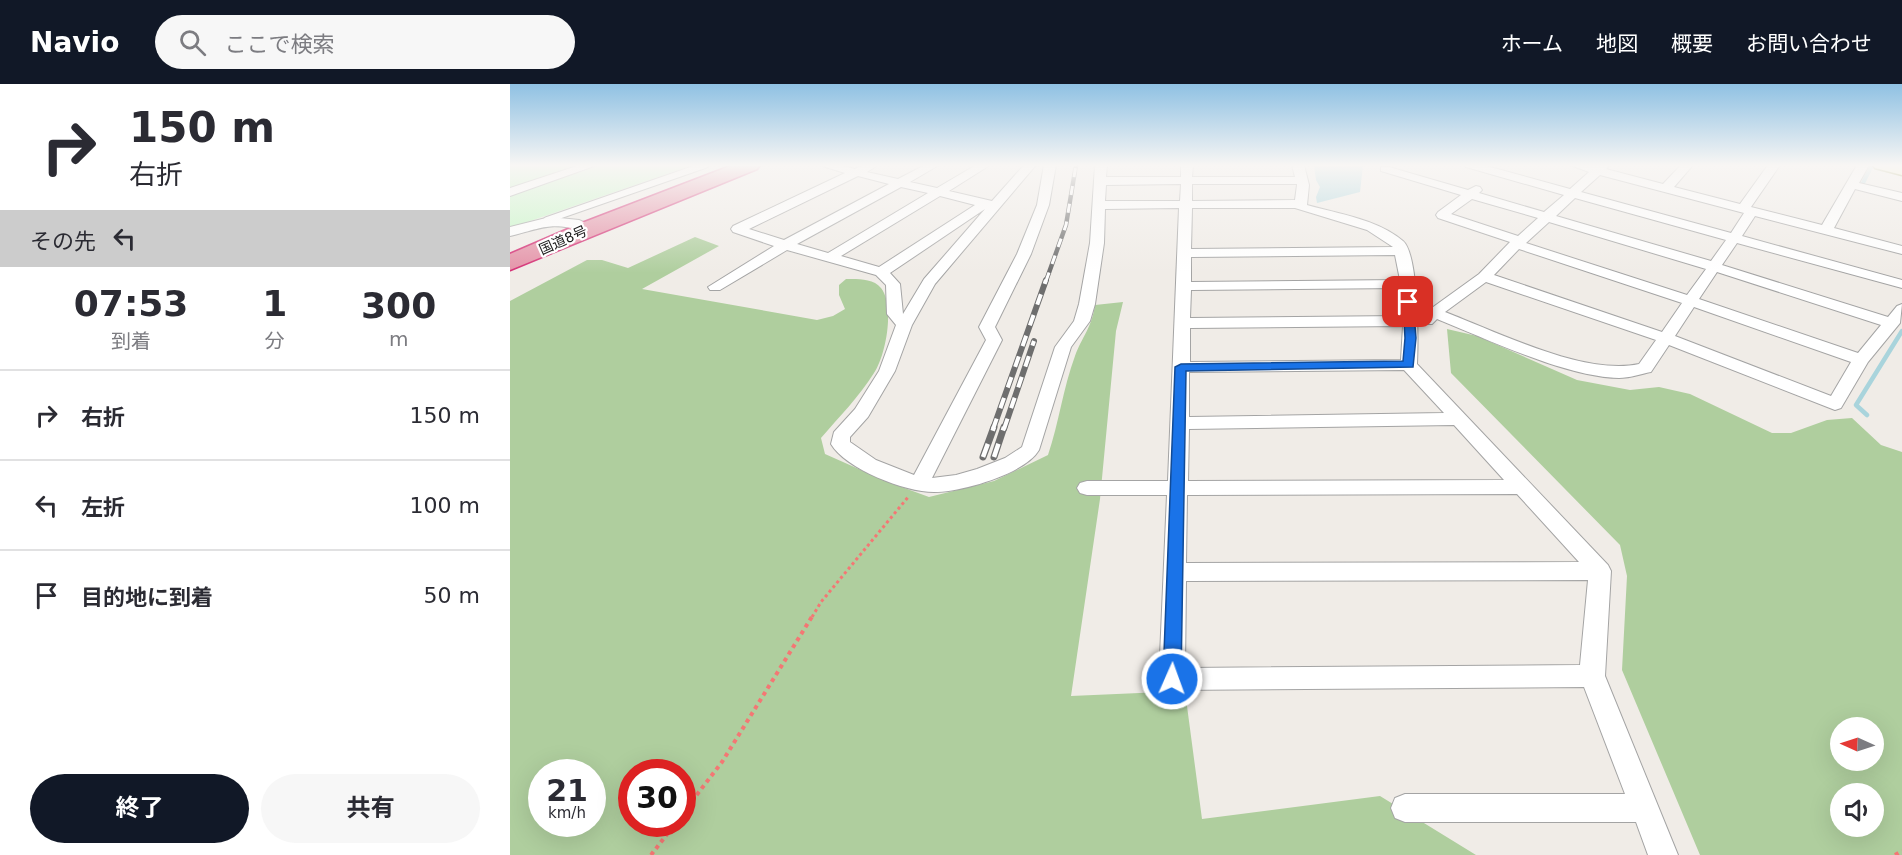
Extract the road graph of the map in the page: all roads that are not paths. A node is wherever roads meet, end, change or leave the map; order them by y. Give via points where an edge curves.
1 (602, 201) edge
2 (659, 201) edge
3 (797, 201) edge
4 (867, 201) edge
5 (927, 201) edge
6 (976, 201) edge
7 (995, 201) edge
8 (1045, 201) edge
9 (1099, 201) edge
10 (1185, 201) edge
11 (1299, 201) edge
12 (1462, 201) edge
13 (1489, 201) edge
14 (1565, 201) edge
15 (1598, 201) edge
16 (1715, 201) edge
17 (1753, 201) edge
18 (1843, 201) edge
19 (1299, 204) junction
20 (991, 205) junction
21 (1098, 205) junction
22 (1185, 205) junction
23 (1748, 209) junction
24 (1544, 218) junction
25 (547, 220) junction
26 (590, 228) junction
27 (1826, 230) junction
28 (510, 232) edge
29 (1732, 238) junction
30 (1518, 242) junction
31 (785, 245) junction
32 (1902, 250) edge
33 (1401, 251) junction
34 (1184, 253) junction
35 (829, 258) junction
36 (510, 263) edge
37 (1715, 267) junction
38 (881, 272) junction
39 (1484, 277) junction
40 (1407, 284) junction
41 (1902, 284) edge
42 (1183, 286) junction
43 (715, 287) dead end
44 (1690, 300) junction
45 (1902, 309) edge
46 (1434, 313) junction
47 (1182, 322) junction
48 (1892, 323) junction
49 (904, 325) junction
50 (1410, 329) junction
51 (1666, 339) junction
52 (1861, 360) junction
53 (1409, 365) junction
54 (1181, 367) junction
55 (1457, 419) junction
56 (1179, 423) junction
57 (920, 483) junction
58 (1522, 487) junction
59 (1087, 488) dead end
60 (1177, 488) junction
61 (1600, 571) junction
62 (1175, 572) junction
63 (1592, 676) junction
64 (1405, 808) dead end
65 (1644, 808) junction
66 (1663, 855) edge

1 - 25 lane
2 - 26 highway, 国道8号
3 - 31 street via 738,229
4 - 31 street
5 - 35 street
6 - 20 street
7 - 20 street
8 - 57 street via 1024,254 987,327 994,340
9 - 21 street
10 - 22 street
11 - 19 street
12 - 30 street via 1442,215
13 - 24 street
14 - 24 street
15 - 29 street
16 - 23 street
17 - 23 street
18 - 27 street
19 - 22 street
19 - 33 street via 1383,232 1399,244
20 - 38 street
20 - 49 street via 929,282
21 - 22 street
21 - 57 street via 1097,243 1087,304 1082,321 1063,347 1030,450 1022,459 981,475 934,485
22 - 34 street
23 - 27 street
23 - 29 street
24 - 30 street
24 - 37 street
25 - 26 street
25 - 28 street
26 - 36 highway, 国道8号
27 - 32 street
29 - 37 street
29 - 41 street
30 - 39 street
30 - 44 street
31 - 35 street
31 - 43 street
33 - 34 street
33 - 40 street
34 - 42 street
35 - 38 street
37 - 44 street
37 - 48 street
38 - 49 street via 893,284 895,314
39 - 46 street
39 - 51 street
40 - 42 street
40 - 50 street
42 - 47 street
44 - 51 street
44 - 52 street
45 - 48 street
46 - 50 street
46 - 51 street via 1557,360 1607,372 1644,368
47 - 50 street
47 - 54 street
48 - 52 street
49 - 57 street via 887,371 862,413 841,436 840,444 861,461
50 - 53 street
51 - 52 street via 1835,404
53 - 54 street
53 - 55 street
54 - 56 street
55 - 56 street
55 - 58 street
56 - 60 street
58 - 60 street
58 - 61 street
59 - 60 street
60 - 62 street
61 - 62 street
61 - 63 street
62 - 63 street via 1172,679
63 - 65 street
64 - 65 street
65 - 66 street

